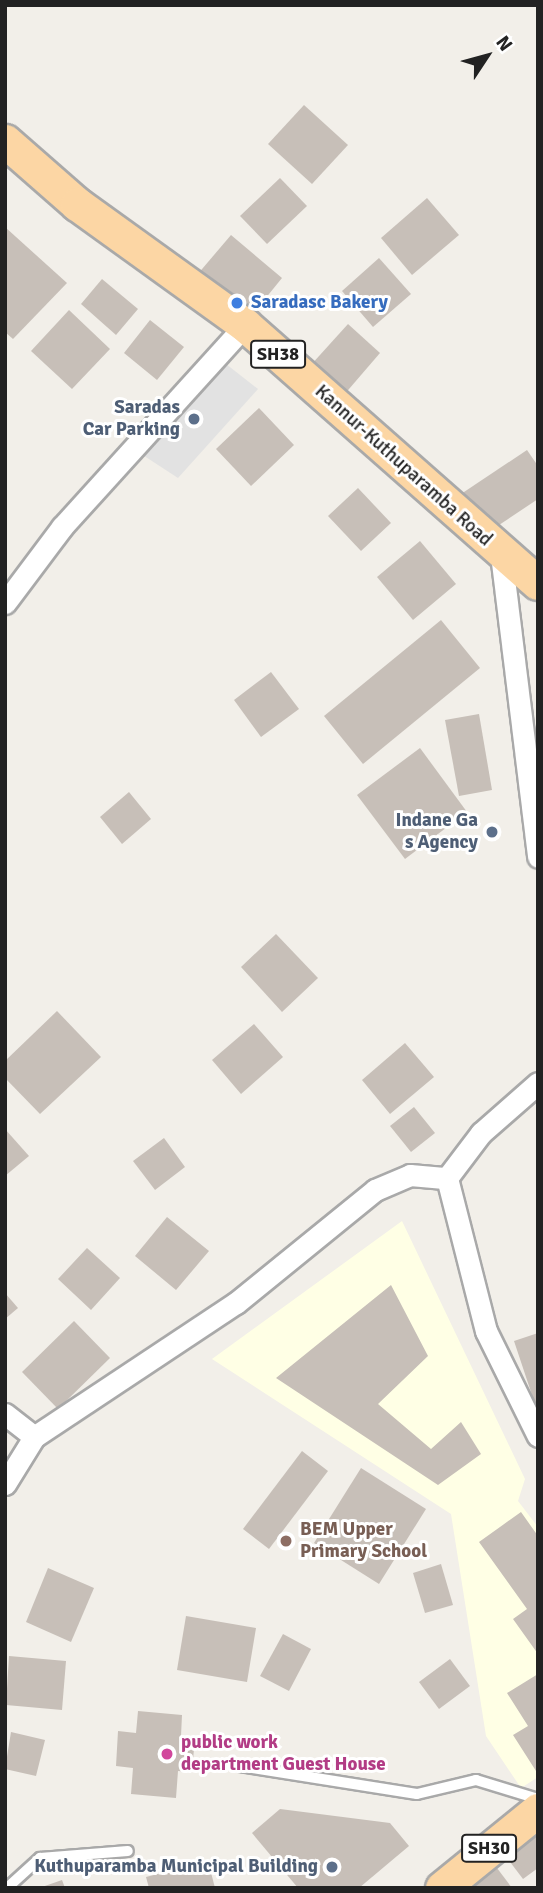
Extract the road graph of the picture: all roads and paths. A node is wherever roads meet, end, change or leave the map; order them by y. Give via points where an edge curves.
1 (5, 141) edge
2 (245, 325) junction
3 (501, 554) junction
4 (538, 583) edge
5 (5, 603) edge
6 (538, 857) edge
7 (538, 1083) edge
8 (447, 1178) junction
9 (5, 1414) edge
10 (538, 1436) edge
11 (34, 1437) junction
12 (5, 1483) edge
13 (240, 1766) dead end
14 (538, 1799) edge
15 (538, 1810) edge
16 (128, 1851) dead end
17 (7, 1888) edge
18 (442, 1888) edge

1 - 2 main road, Kannur-Kuthuparamba Road / SH38 via 77,204
2 - 3 main road, Kannur-Kuthuparamba Road / SH38
2 - 5 street via 62,527
3 - 4 main road, Kannur-Kuthuparamba Road / SH38
3 - 6 street
7 - 8 street via 481,1133
8 - 10 street via 486,1331
8 - 11 street via 410,1175 375,1190 236,1303
9 - 11 street
11 - 12 street
13 - 14 lane via 417,1794 477,1780
15 - 18 main road, SH30
16 - 17 lane via 40,1858

